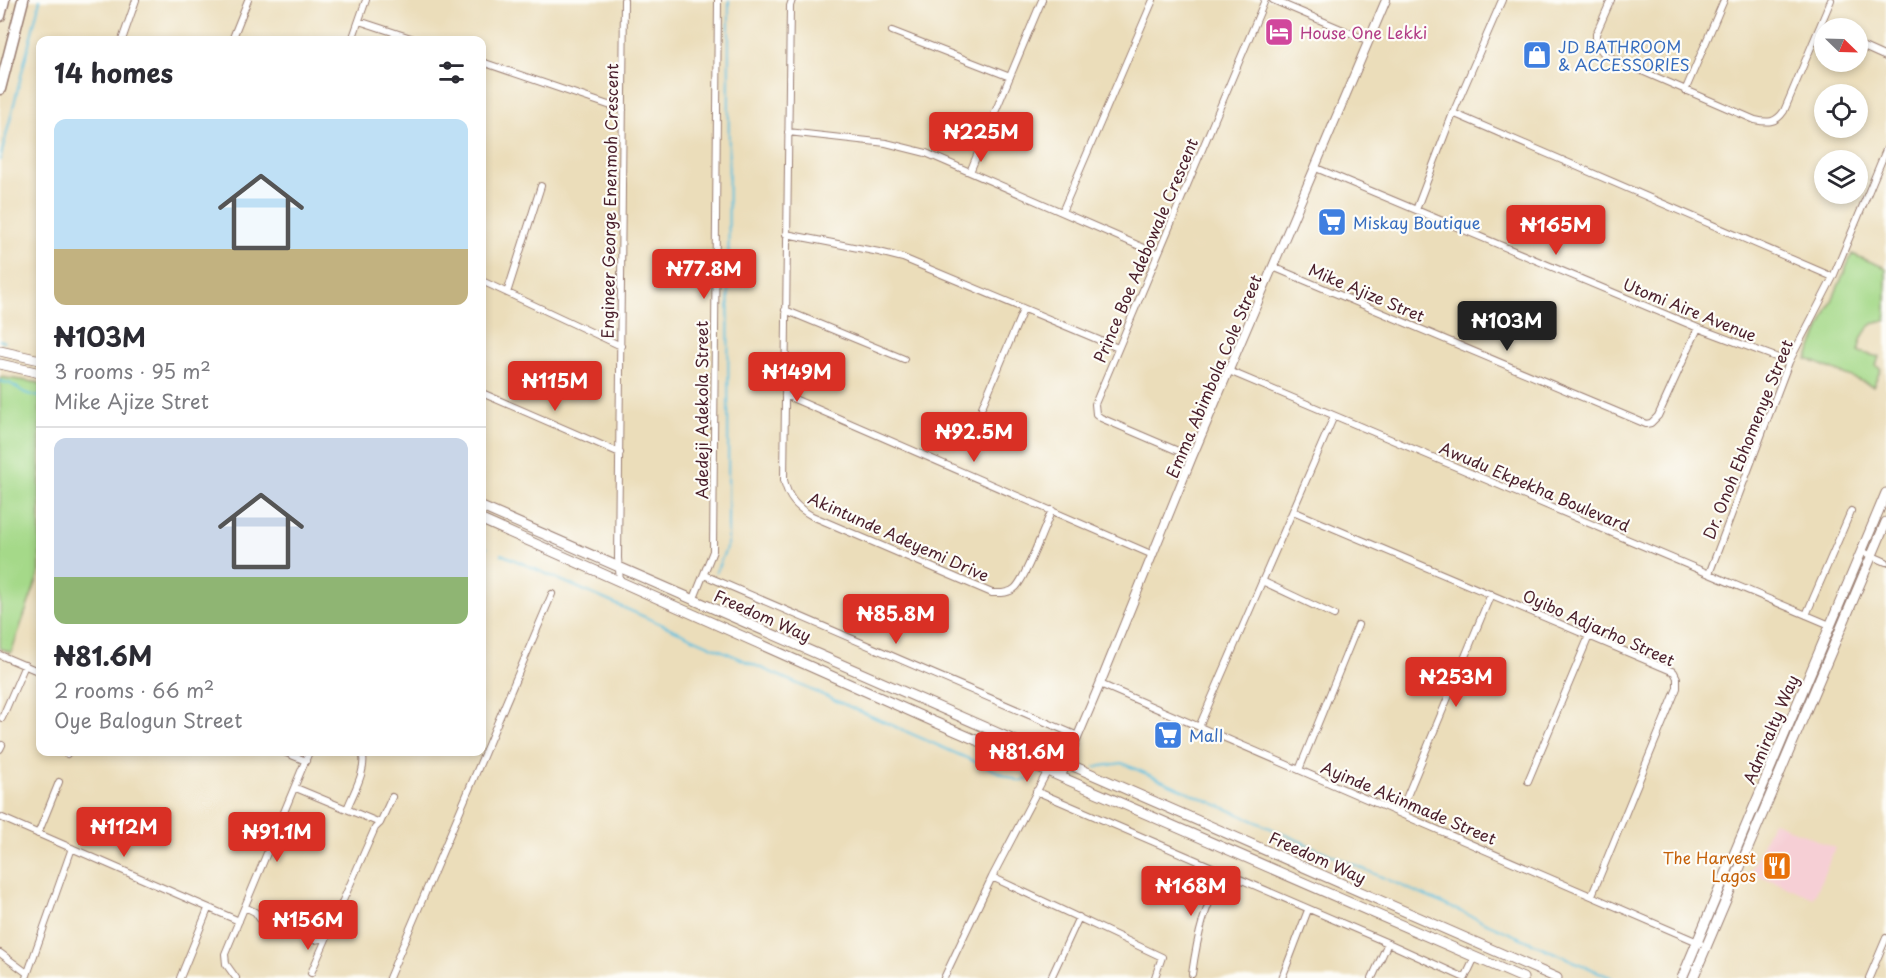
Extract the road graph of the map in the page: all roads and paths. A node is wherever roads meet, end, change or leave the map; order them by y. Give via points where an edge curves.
1 (4, 0) edge
2 (23, 0) edge
3 (136, 0) edge
4 (248, 0) edge
5 (366, 0) edge
6 (624, 0) edge
7 (718, 0) edge
8 (792, 0) edge
9 (1042, 0) edge
10 (1153, 0) edge
11 (1265, 0) edge
12 (1273, 0) edge
13 (1386, 0) edge
14 (1502, 0) edge
15 (1611, 0) edge
16 (1724, 0) edge
17 (1831, 0) edge
18 (0, 16) edge
19 (1825, 18) edge
20 (359, 21) junction
21 (892, 31) dead end
22 (123, 36) edge
23 (234, 36) edge
24 (353, 36) edge
25 (405, 36) edge
26 (1369, 41) junction
27 (1814, 46) edge
28 (1868, 49) edge
29 (1886, 57) edge
30 (486, 63) edge
31 (1010, 77) junction
32 (0, 89) edge
33 (1685, 91) junction
34 (623, 110) junction
35 (1453, 113) junction
36 (788, 132) junction
37 (1886, 150) edge
38 (1316, 168) junction
39 (970, 172) junction
40 (541, 186) dead end
41 (1416, 210) junction
42 (1062, 212) junction
43 (786, 234) junction
44 (1158, 254) junction
45 (1273, 267) junction
46 (1833, 277) junction
47 (486, 283) edge
48 (507, 293) junction
49 (786, 310) junction
50 (1023, 310) junction
51 (1698, 328) junction
52 (621, 345) junction
53 (1118, 348) junction
54 (0, 351) edge
55 (36, 359) edge
56 (904, 359) dead end
57 (1789, 362) junction
58 (0, 364) edge
59 (1229, 371) junction
60 (36, 372) edge
61 (486, 395) edge
62 (785, 395) junction
63 (982, 407) dead end
64 (1334, 417) junction
65 (620, 453) junction
66 (1192, 458) junction
67 (1886, 493) edge
68 (486, 509) edge
69 (1052, 510) junction
70 (1293, 511) junction
71 (1851, 511) dead end
72 (486, 522) edge
73 (1886, 522) edge
74 (1861, 551) junction
75 (1153, 555) junction
76 (1872, 556) junction
77 (1886, 562) edge
78 (618, 567) junction
79 (1709, 574) junction
80 (704, 576) junction
81 (620, 581) junction
82 (1262, 581) junction
83 (552, 594) dead end
84 (1491, 594) junction
85 (693, 601) junction
86 (1334, 615) dead end
87 (1806, 615) junction
88 (1358, 625) dead end
89 (1830, 625) junction
90 (1589, 636) junction
91 (0, 655) edge
92 (25, 665) junction
93 (36, 670) edge
94 (1100, 684) junction
95 (2, 718) dead end
96 (1200, 727) junction
97 (1078, 736) junction
98 (486, 749) edge
99 (294, 756) edge
100 (308, 756) edge
101 (364, 756) edge
102 (483, 756) edge
103 (306, 761) junction
104 (1067, 763) junction
105 (1048, 770) junction
106 (1299, 770) junction
107 (1061, 776) junction
108 (1528, 781) dead end
109 (59, 782) dead end
110 (296, 788) junction
111 (1036, 792) junction
112 (392, 797) dead end
113 (347, 809) junction
114 (1400, 813) junction
115 (0, 817) edge
116 (380, 824) junction
117 (39, 834) junction
118 (72, 848) junction
119 (1226, 873) junction
120 (992, 877) junction
121 (1592, 895) junction
122 (245, 906) junction
123 (208, 909) junction
124 (1308, 910) junction
125 (1079, 917) junction
126 (239, 921) junction
127 (326, 938) junction
128 (1886, 938) edge
129 (1388, 943) junction
130 (1702, 943) junction
131 (0, 953) edge
132 (1474, 957) junction
133 (311, 973) dead end
134 (1192, 974) dead end
135 (26, 976) edge
136 (1155, 976) dead end
137 (180, 978) edge
138 (236, 978) edge
139 (389, 978) edge
140 (944, 978) edge
141 (1051, 978) edge
142 (1282, 978) edge
143 (1372, 978) edge
144 (1465, 978) edge
145 (1523, 978) edge
146 (1557, 978) edge
147 (1682, 978) edge
148 (1693, 978) edge
149 (1869, 978) edge

1 - 18 highway
2 - 32 highway
3 - 22 street
4 - 23 street
5 - 20 street
6 - 34 street, Engineer George Enenmoh Crescent
7 - 80 street, Adedeji Adekola Street via 714,529 713,551
8 - 36 street, Akintunde Adeyemi Drive
9 - 31 street
10 - 42 street
11 - 44 street, Prince Boe Adebowale Crescent
12 - 26 street
13 - 26 street, Emma Abimbola Cole Street
14 - 35 street
15 - 33 street via 1596,34 1596,44 1605,55
16 - 33 street
17 - 19 street
20 - 24 street
20 - 25 street
21 - 31 street
26 - 38 street, Emma Abimbola Cole Street
27 - 33 street via 1784,111 1771,122 1755,120
28 - 29 street
30 - 34 street
31 - 39 street
34 - 52 street, Engineer George Enenmoh Crescent
35 - 41 street
35 - 46 street
36 - 39 street via 905,146
36 - 43 street, Akintunde Adeyemi Drive
37 - 46 street, Dr. Onoh Ebhomenye Street
38 - 41 street, Utomi Aire Avenue
38 - 45 street, Emma Abimbola Cole Street
39 - 42 street
40 - 48 street
41 - 51 street, Utomi Aire Avenue
42 - 44 street
43 - 49 street, Akintunde Adeyemi Drive
43 - 50 street via 903,258
44 - 53 street, Prince Boe Adebowale Crescent
45 - 51 street, Mike Ajize Stret via 1646,424 1658,416
45 - 59 street, Emma Abimbola Cole Street
46 - 57 street, Dr. Onoh Ebhomenye Street
47 - 48 street
48 - 52 street
49 - 56 street
49 - 62 street, Akintunde Adeyemi Drive
50 - 53 street
50 - 63 street
51 - 57 street, Utomi Aire Avenue
52 - 65 street, Engineer George Enenmoh Crescent
53 - 66 street, Prince Boe Adebowale Crescent via 1095,404 1096,414
54 - 55 main road
57 - 79 street, Dr. Onoh Ebhomenye Street
58 - 60 main road
59 - 64 street, Awudu Ekpekha Boulevard
59 - 66 street, Emma Abimbola Cole Street
61 - 65 street
62 - 69 street
62 - 69 street, Akintunde Adeyemi Drive via 784,480 792,502 812,516 1000,593 1012,591 1021,581
64 - 70 street
64 - 79 street, Awudu Ekpekha Boulevard
65 - 78 street, Engineer George Enenmoh Crescent
66 - 75 street, Emma Abimbola Cole Street
67 - 74 main road, Admiralty Way
68 - 78 main road, Freedom Way
69 - 75 street
70 - 82 street
70 - 84 street, Oyibo Adjarho Street
71 - 87 street
72 - 81 main road, Freedom Way
73 - 76 main road, Admiralty Way
74 - 76 street
74 - 89 main road, Admiralty Way
75 - 94 street, Emma Abimbola Cole Street
76 - 77 street
76 - 130 main road, Admiralty Way
78 - 81 street, Engineer George Enenmoh Crescent
78 - 85 main road, Freedom Way
79 - 87 street, Awudu Ekpekha Boulevard
80 - 85 street, Adedeji Adekola Street
80 - 97 street
81 - 105 main road, Freedom Way
82 - 86 street
82 - 96 street
83 - 98 street
84 - 90 street, Oyibo Adjarho Street
84 - 114 street
85 - 104 main road, Freedom Way
87 - 89 street, Awudu Ekpekha Boulevard
88 - 106 street
89 - 130 main road, Admiralty Way
90 - 108 street
90 - 121 street, Oyibo Adjarho Street via 1670,669 1677,682
91 - 92 street
92 - 93 street
92 - 95 street
94 - 96 street, Ayinde Akinmade Street
94 - 97 street, Emma Abimbola Cole Street
96 - 106 street, Ayinde Akinmade Street
97 - 104 street, Emma Abimbola Cole Street
99 - 103 street
100 - 103 street
101 - 113 street
102 - 139 street
103 - 110 street
104 - 107 street
104 - 146 main road, Freedom Way
105 - 107 main road, Freedom Way
105 - 111 street
106 - 114 street, Ayinde Akinmade Street
107 - 132 main road, Freedom Way
109 - 117 street
110 - 113 street
110 - 122 street
111 - 119 street
111 - 120 street
112 - 116 street
113 - 116 street
114 - 121 street, Ayinde Akinmade Street
115 - 117 street
116 - 127 street
117 - 118 street
118 - 123 street
118 - 135 street
119 - 124 street
119 - 134 street via 1204,916
120 - 125 street
120 - 140 street
121 - 130 street, Ayinde Akinmade Street
122 - 126 street
122 - 127 street via 260,919 315,940
123 - 126 street
123 - 137 street
124 - 129 street
124 - 142 street
125 - 136 street via 1162,957
125 - 141 street
126 - 138 street via 225,954 226,964
127 - 133 street
128 - 149 street
129 - 143 street
129 - 144 street
130 - 147 main road, Admiralty Way
130 - 148 main road, Admiralty Way
131 - 135 street
132 - 144 street
132 - 145 main road, Freedom Way

